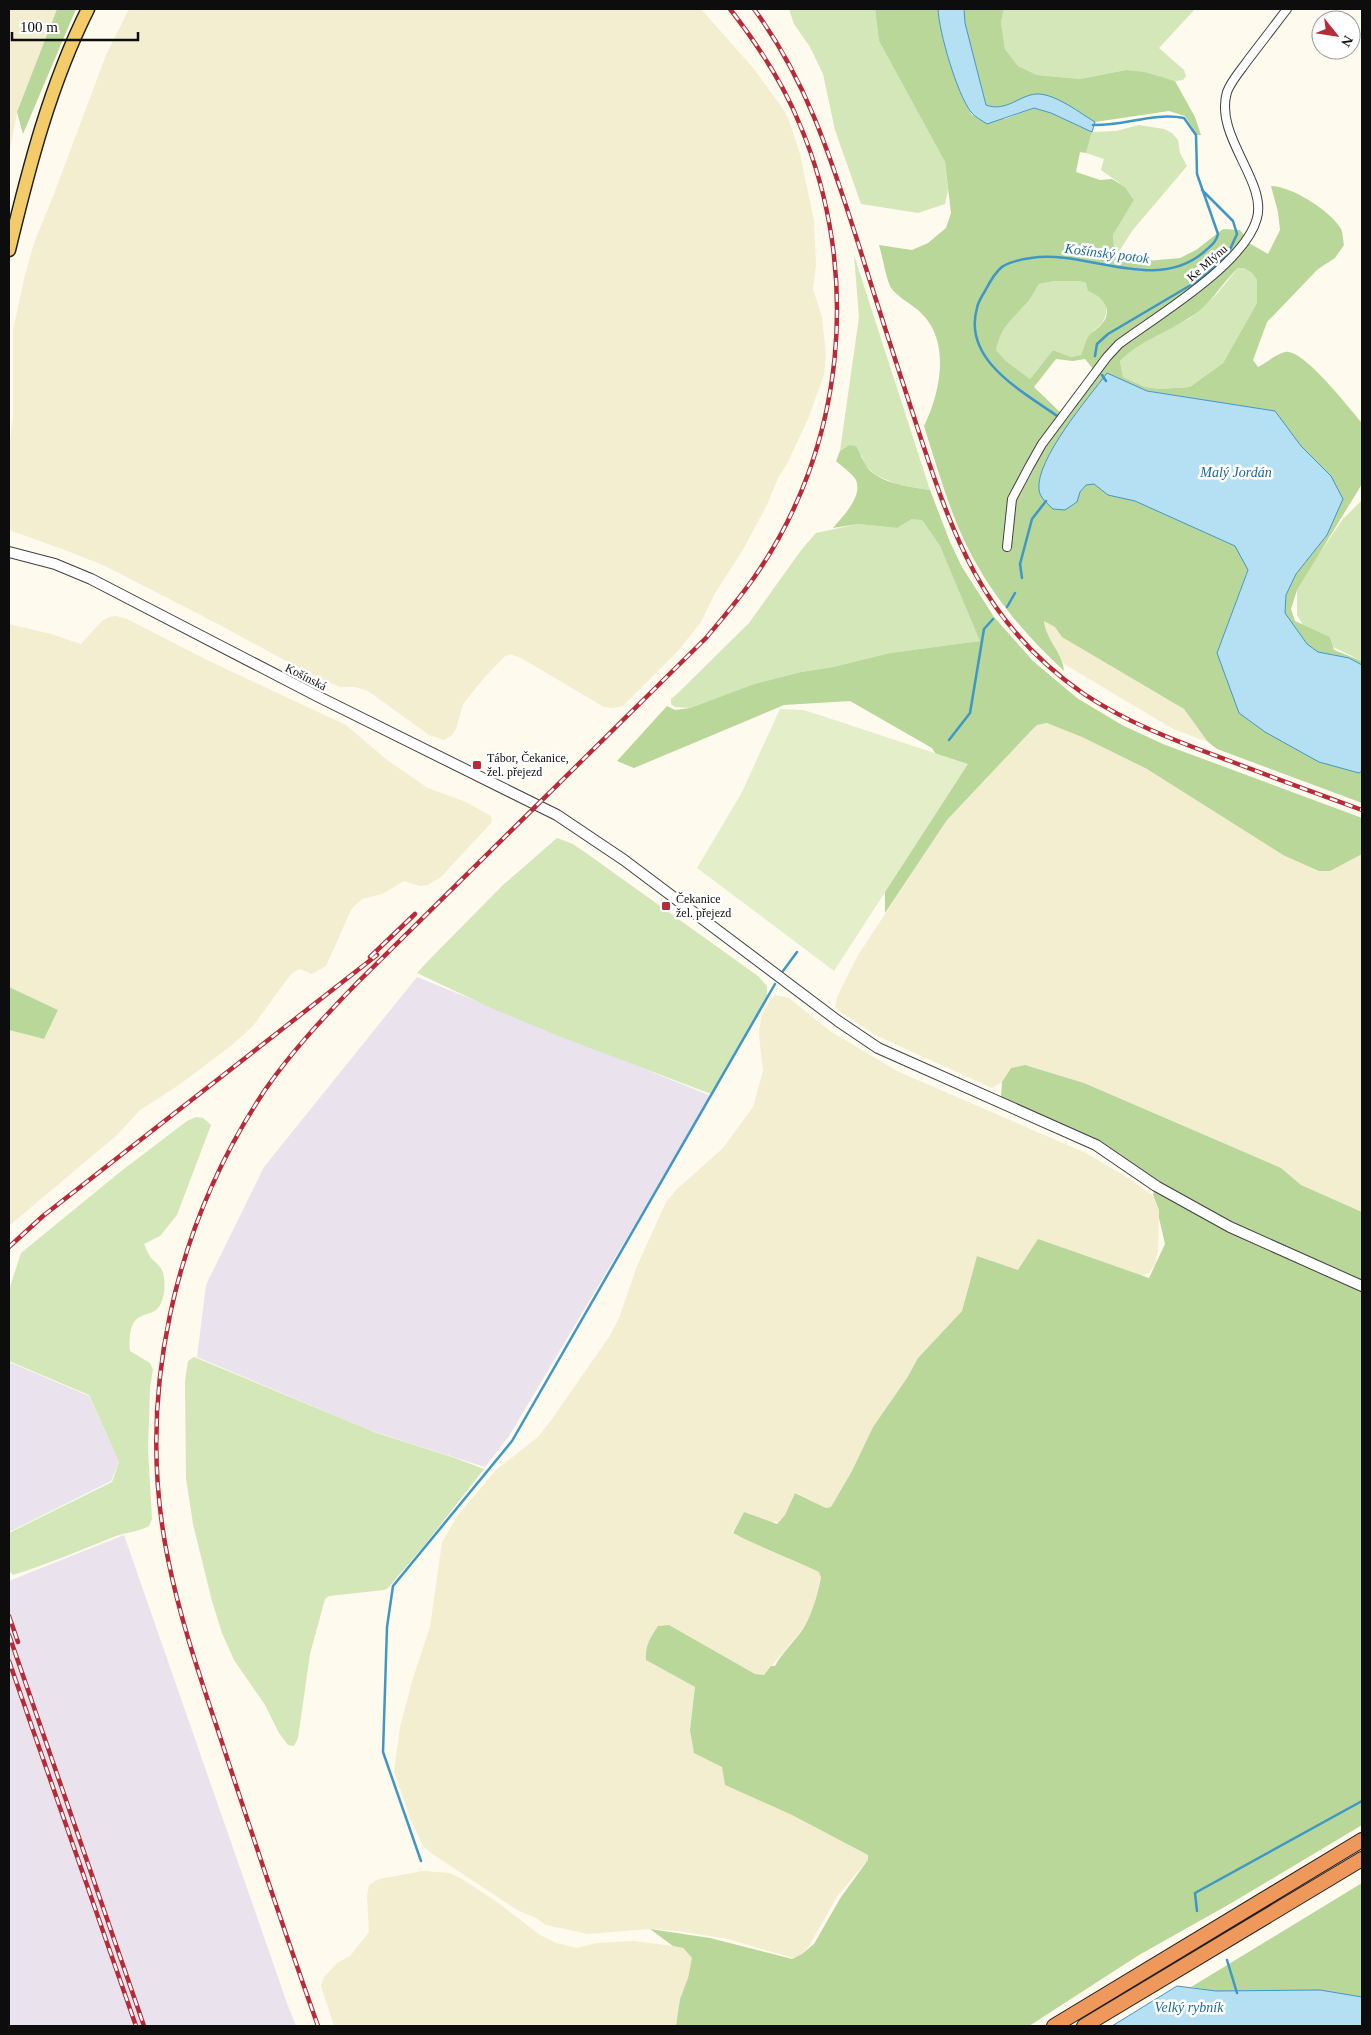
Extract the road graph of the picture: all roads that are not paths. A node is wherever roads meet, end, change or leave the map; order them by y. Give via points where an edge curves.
1 (88, 9) edge
2 (1287, 9) edge
3 (9, 250) edge
4 (1007, 547) dead end
5 (9, 552) edge
6 (1362, 1286) edge
7 (1362, 1840) edge
8 (1362, 1859) edge
9 (1054, 2026) edge
10 (1084, 2026) edge

1 - 3 main road via 47,109
2 - 4 street, Ke Mlýnu via 1227,92 1225,112 1230,132 1259,200 1250,236 1211,278 1119,344 1107,357 1042,444 1012,500
5 - 6 street, Košínská via 56,564 91,579 319,697 538,804 588,834 878,1048 1096,1145 1156,1186 1202,1212
7 - 9 highway
8 - 10 highway

